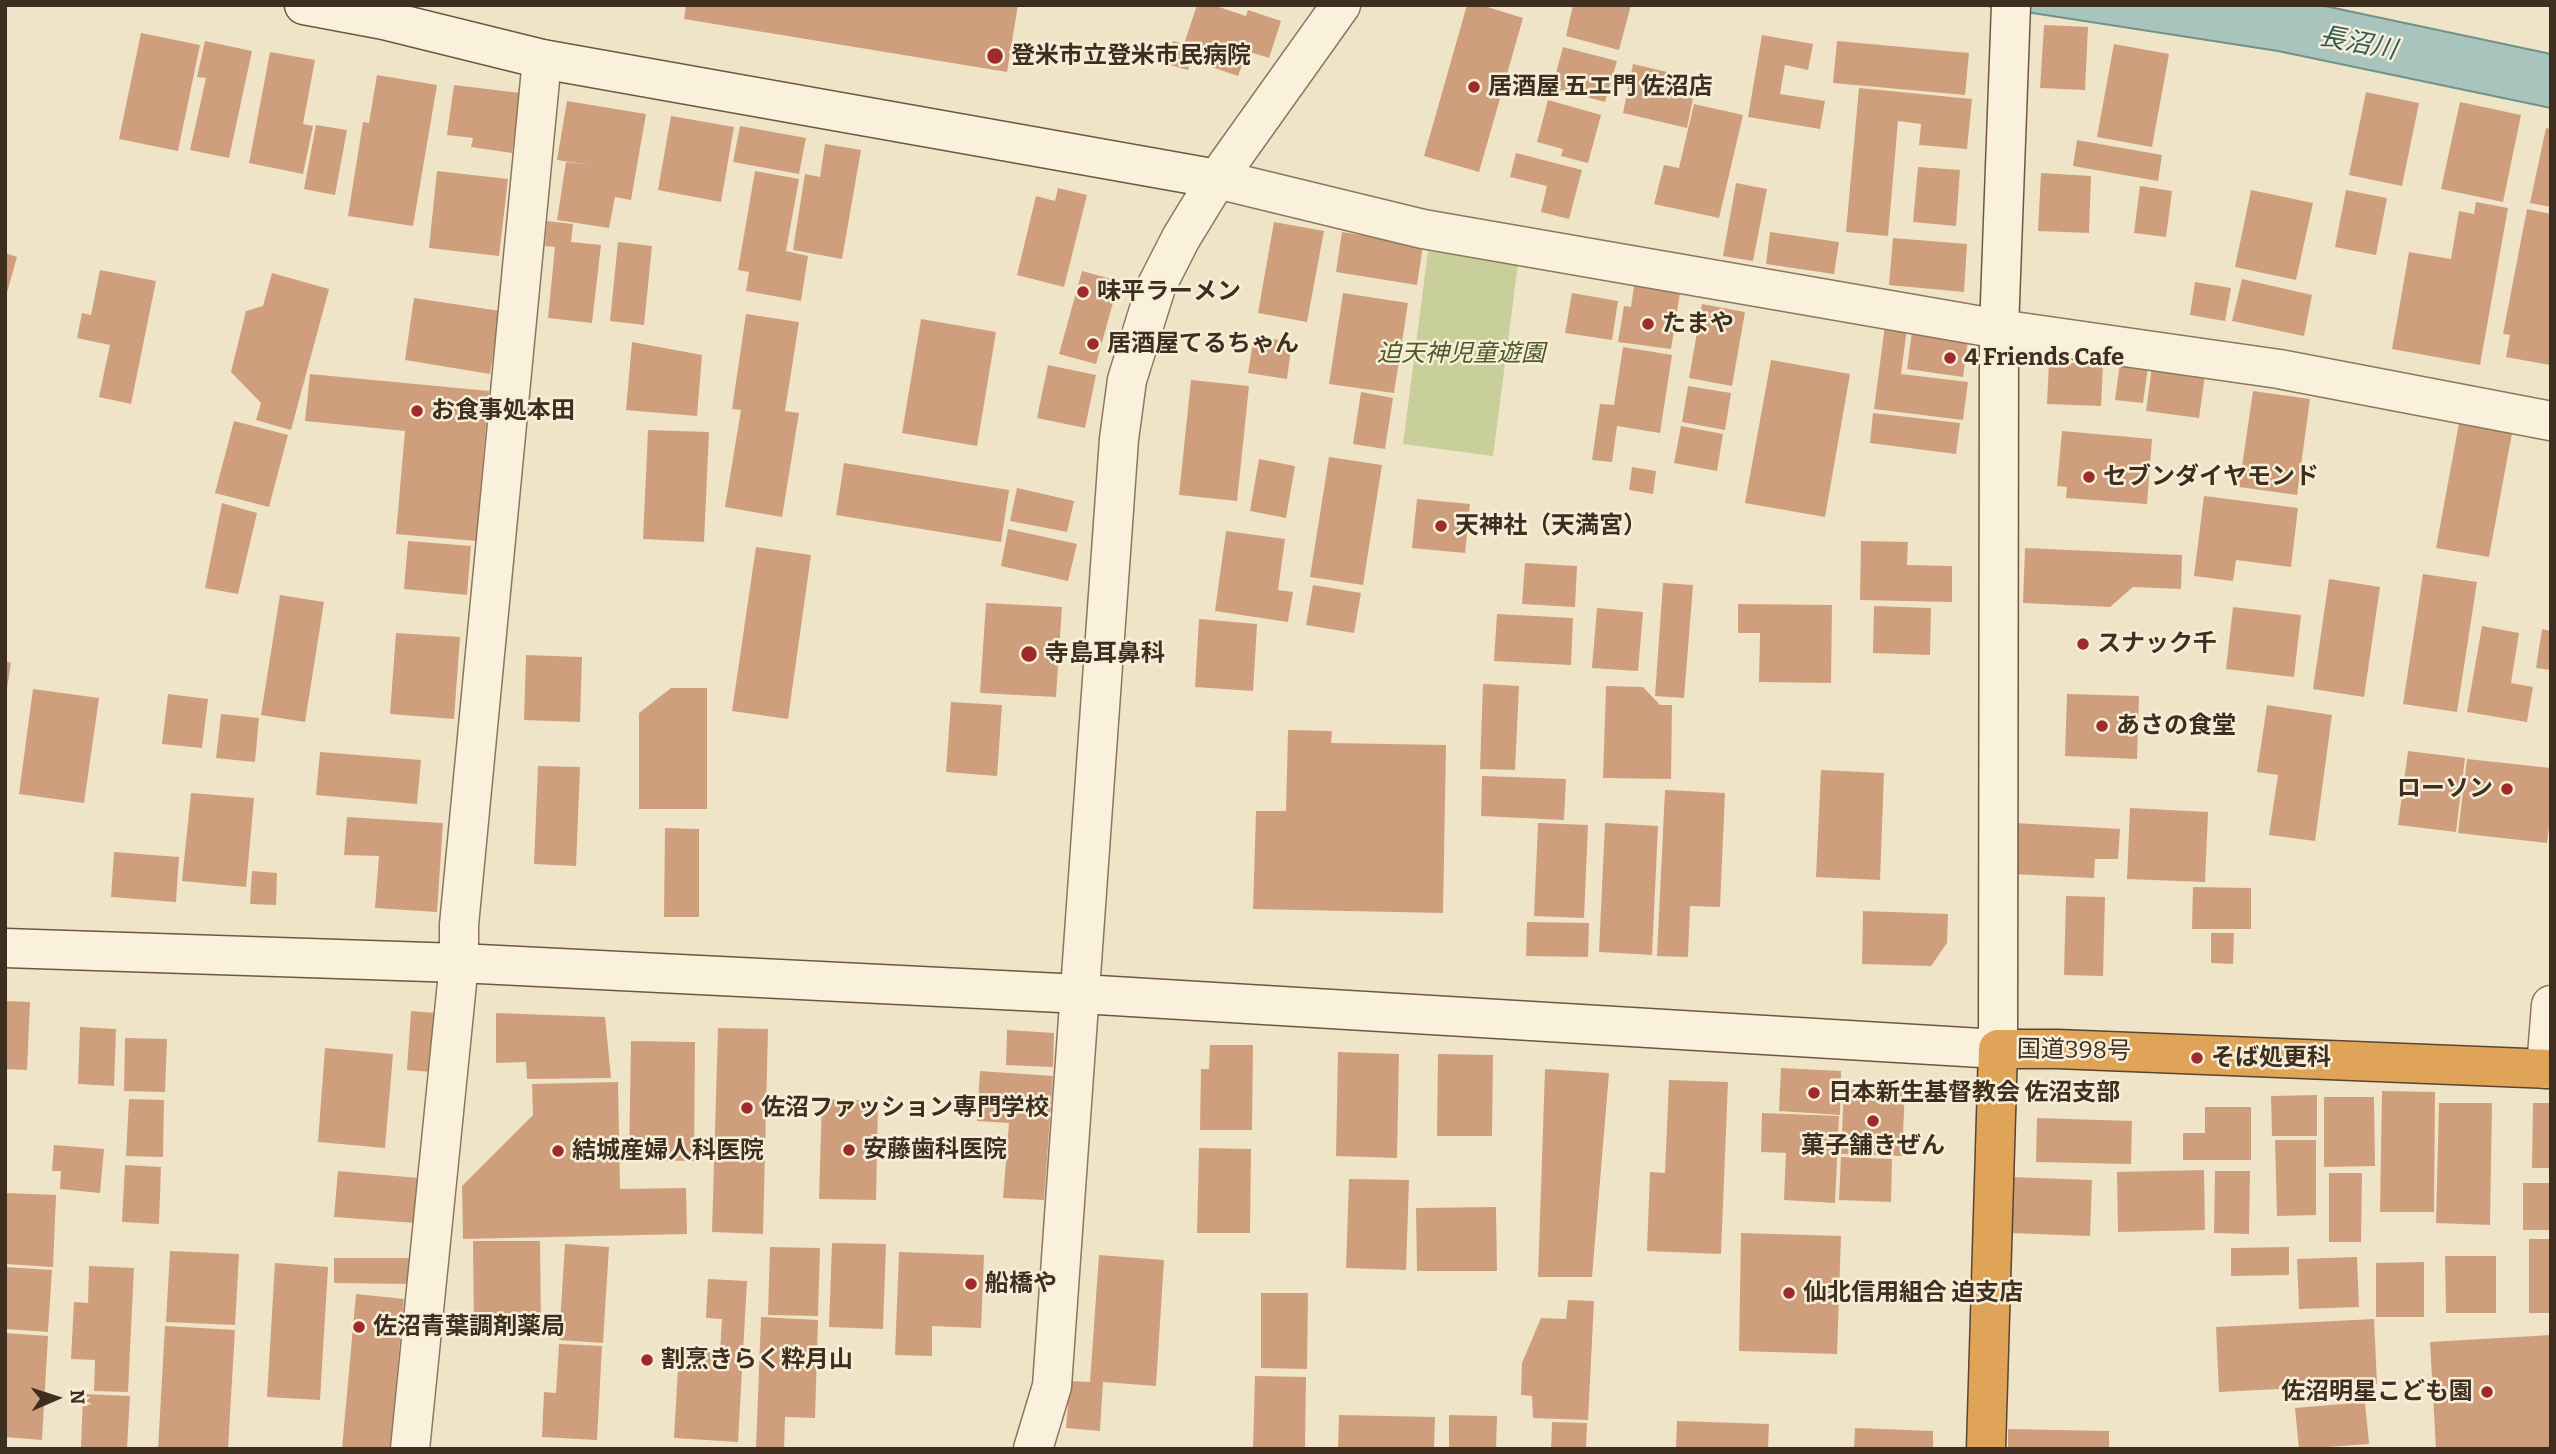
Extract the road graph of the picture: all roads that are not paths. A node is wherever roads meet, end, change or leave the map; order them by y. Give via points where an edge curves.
1 (304, 5) edge
2 (1341, 5) edge
3 (2011, 13) edge
4 (542, 59) junction
5 (1217, 179) junction
6 (1998, 329) junction
7 (2551, 421) edge
8 (5, 948) edge
9 (459, 963) junction
10 (1081, 994) junction
11 (2551, 1005) edge
12 (1998, 1049) junction
13 (2548, 1069) edge
14 (410, 1449) edge
15 (1033, 1449) edge
16 (1986, 1449) edge

1 - 4 street
2 - 5 street
3 - 6 street
4 - 5 street
4 - 9 street
5 - 6 street via 1423,229
5 - 10 street via 1156,287 1127,380 1118,453
6 - 7 street via 2279,369
6 - 12 street
8 - 9 street
9 - 10 street
9 - 14 street
10 - 12 street
10 - 15 street via 1052,1386
11 - 13 street
12 - 13 highway, 国道398号
12 - 16 highway, 国道398号

